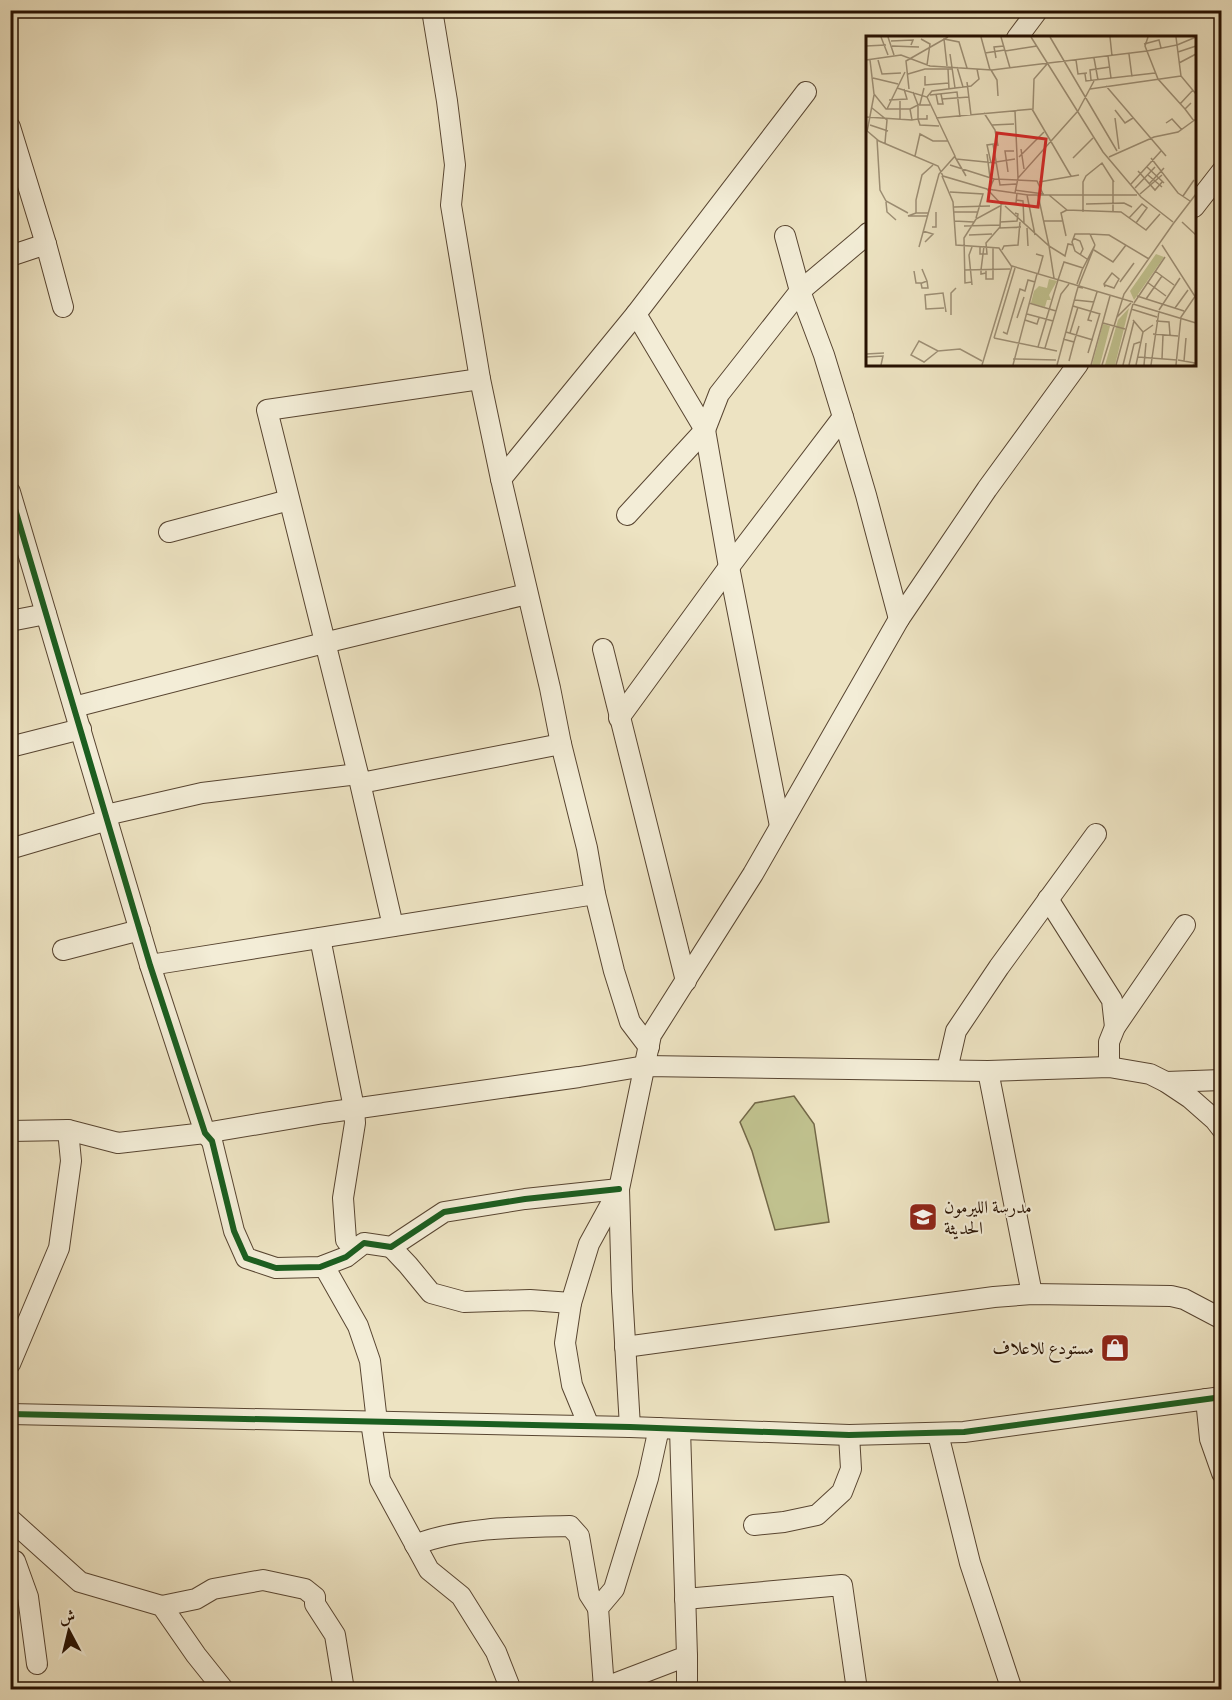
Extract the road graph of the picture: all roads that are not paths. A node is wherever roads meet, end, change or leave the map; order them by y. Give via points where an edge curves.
1 (432, 10) edge
2 (1038, 10) edge
3 (1018, 36) edge
4 (806, 92) dead end
5 (10, 127) edge
6 (1221, 171) edge
7 (1196, 204) edge
8 (866, 234) edge
9 (785, 236) dead end
10 (46, 244) junction
11 (10, 256) edge
12 (800, 291) junction
13 (63, 307) dead end
14 (636, 314) junction
15 (1077, 366) edge
16 (480, 379) junction
17 (843, 417) junction
18 (705, 430) junction
19 (501, 478) junction
20 (10, 492) edge
21 (289, 500) junction
22 (627, 515) dead end
23 (169, 532) dead end
24 (729, 567) junction
25 (527, 594) junction
26 (46, 614) junction
27 (899, 619) junction
28 (10, 621) edge
29 (324, 643) junction
30 (603, 649) dead end
31 (74, 707) junction
32 (619, 718) junction
33 (81, 729) junction
34 (561, 744) junction
35 (10, 747) edge
36 (359, 778) junction
37 (107, 818) junction
38 (780, 826) junction
39 (1096, 834) dead end
40 (13, 848) dead end
41 (596, 894) junction
42 (1048, 899) junction
43 (1185, 925) dead end
44 (393, 926) junction
45 (140, 930) junction
46 (320, 938) junction
47 (63, 950) dead end
48 (150, 965) junction
49 (686, 981) junction
50 (1115, 1027) junction
51 (647, 1056) junction
52 (1110, 1067) junction
53 (947, 1070) junction
54 (988, 1071) junction
55 (1221, 1080) edge
56 (1166, 1082) junction
57 (354, 1108) junction
58 (1221, 1129) edge
59 (68, 1130) junction
60 (10, 1131) edge
61 (205, 1133) junction
62 (620, 1189) junction
63 (391, 1247) junction
64 (354, 1251) junction
65 (324, 1266) junction
66 (1032, 1294) junction
67 (571, 1303) junction
68 (1221, 1319) edge
69 (625, 1347) junction
70 (10, 1364) edge
71 (1214, 1398) edge
72 (10, 1414) edge
73 (374, 1422) junction
74 (589, 1426) junction
75 (630, 1427) junction
76 (659, 1428) junction
77 (680, 1429) junction
78 (938, 1434) junction
79 (849, 1435) junction
80 (1221, 1473) edge
81 (10, 1519) edge
82 (754, 1525) dead end
83 (36, 1544) junction
84 (415, 1545) junction
85 (13, 1561) edge
86 (685, 1599) junction
87 (162, 1606) junction
88 (598, 1608) junction
89 (687, 1656) junction
90 (37, 1664) dead end
91 (601, 1688) edge
92 (225, 1689) edge
93 (344, 1689) edge
94 (511, 1689) edge
95 (687, 1689) edge
96 (857, 1689) edge
97 (1012, 1689) edge

1 - 16 street via 455,165 451,205
2 - 3 street
4 - 14 street
5 - 10 street
6 - 7 street
8 - 12 street
9 - 12 street
10 - 11 street
10 - 13 street
12 - 17 street
12 - 18 street via 719,394
14 - 18 street
14 - 19 street
15 - 27 street
16 - 19 street
16 - 21 street via 267,410
17 - 24 street
17 - 27 street
18 - 22 street
18 - 24 street
19 - 25 street
20 - 26 street
21 - 23 street
21 - 29 street
24 - 32 street
24 - 38 street
25 - 29 street
25 - 34 street
26 - 28 street
26 - 31 street
27 - 38 street
29 - 31 street
29 - 36 street
30 - 32 street
31 - 33 street
32 - 49 street
33 - 35 street
33 - 37 street
34 - 36 street
34 - 41 street
36 - 37 street via 202,793
36 - 44 street
37 - 40 street
37 - 45 street
38 - 49 street
39 - 42 street
41 - 44 street
41 - 51 street via 630,1022
42 - 50 street via 1112,1000
42 - 53 street via 956,1031
43 - 50 street
44 - 46 street
45 - 47 street
45 - 48 street
46 - 48 street
46 - 57 street
48 - 61 street
49 - 51 street via 651,1035
50 - 52 street via 1109,1042
51 - 53 street
51 - 57 street via 579,1077
51 - 62 street
52 - 54 street
52 - 56 street via 1150,1074
53 - 54 street
54 - 66 street
55 - 56 street
56 - 58 street via 1190,1098
57 - 61 street
57 - 64 street via 343,1198 346,1240
59 - 60 street
59 - 61 street via 118,1143
59 - 70 street via 71,1161 59,1248
61 - 65 street via 212,1141 234,1231 246,1258 276,1268
62 - 63 street via 444,1212
62 - 67 street via 589,1244
62 - 69 street
63 - 64 street via 364,1243
63 - 67 street via 431,1293 464,1302
64 - 65 street
65 - 73 street via 358,1326 370,1361
66 - 68 street via 1171,1296
66 - 69 street
67 - 74 street via 565,1343 572,1385
69 - 75 street
71 - 78 street
71 - 80 street via 1210,1439
72 - 73 street
73 - 74 street
73 - 84 street via 380,1480
74 - 75 street
75 - 76 street
76 - 77 street
76 - 88 street via 614,1588
77 - 79 street
77 - 86 street
78 - 79 street
78 - 97 street via 970,1563
79 - 82 street via 851,1469 842,1492 817,1515
81 - 83 street
83 - 85 street
83 - 87 street via 80,1582
84 - 88 street via 465,1533 570,1526 579,1536 589,1594
84 - 94 street via 429,1570 461,1596 495,1652
85 - 90 street via 28,1597
86 - 89 street
86 - 96 street via 842,1585
87 - 92 street
87 - 93 street via 196,1599 213,1589 263,1580 305,1589 315,1597 315,1604 335,1635
88 - 91 street
89 - 91 street
89 - 95 street

